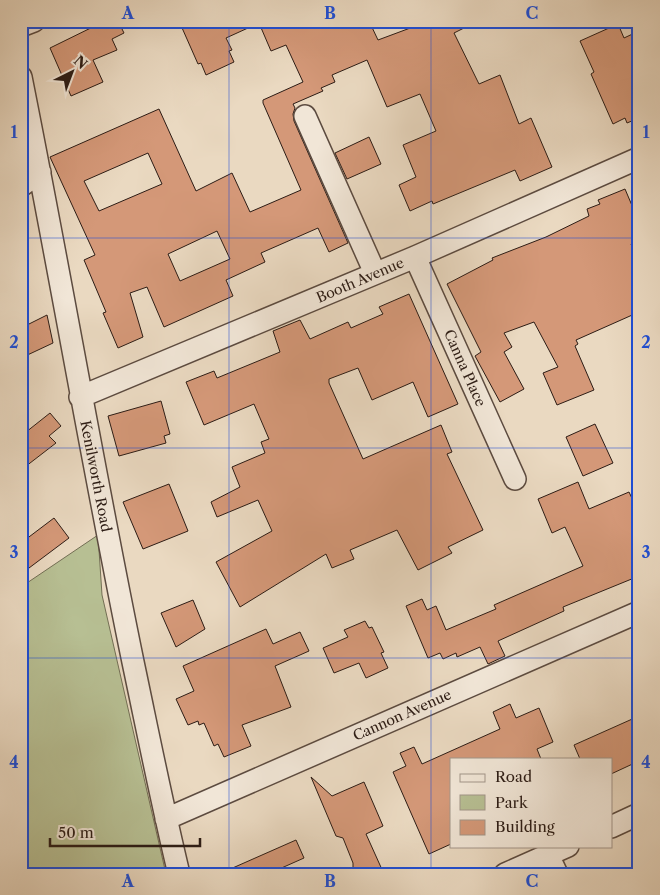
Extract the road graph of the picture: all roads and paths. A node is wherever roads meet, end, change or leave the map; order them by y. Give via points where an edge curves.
1 (34, 21) edge
2 (21, 26) edge
3 (21, 77) edge
4 (305, 116) dead end
5 (639, 158) edge
6 (40, 172) junction
7 (21, 186) edge
8 (415, 257) junction
9 (375, 274) junction
10 (80, 397) junction
11 (514, 479) dead end
12 (639, 612) edge
13 (639, 814) edge
14 (166, 819) junction
15 (612, 827) edge
16 (566, 848) edge
17 (552, 864) edge
18 (180, 874) edge
19 (505, 874) edge

1 - 2 street
3 - 6 street, Kenilworth Road
4 - 9 street
5 - 8 street, Booth Avenue
6 - 7 street
6 - 10 street, Kenilworth Road
8 - 9 street, Booth Avenue
8 - 11 street, Canna Place
9 - 10 street, Booth Avenue
10 - 14 street, Kenilworth Road
12 - 14 street, Cannon Avenue
13 - 15 street
14 - 18 street, Kenilworth Road
16 - 17 street
17 - 19 street

